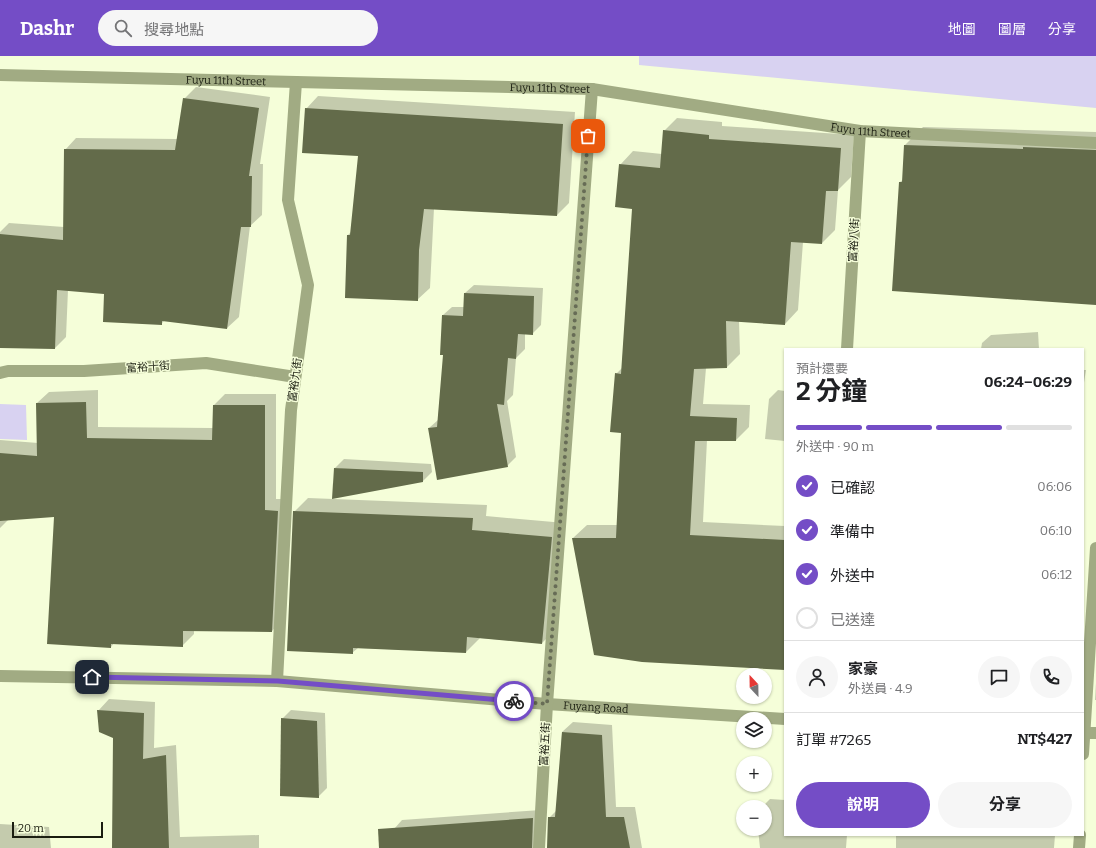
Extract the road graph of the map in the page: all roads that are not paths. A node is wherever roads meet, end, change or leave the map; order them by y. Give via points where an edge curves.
1 (0, 75) edge
2 (296, 82) junction
3 (592, 89) junction
4 (860, 131) junction
5 (1096, 143) edge
6 (847, 348) edge
7 (0, 373) edge
8 (295, 377) junction
9 (1096, 548) edge
10 (0, 676) edge
11 (278, 681) junction
12 (547, 704) junction
13 (784, 719) edge
14 (1088, 733) edge
15 (1084, 750) edge
16 (1080, 836) edge
17 (538, 848) edge
18 (1079, 848) edge

1 - 2 street, Fuyu 11th Street
2 - 3 street, Fuyu 11th Street
2 - 8 street, 富裕九街 via 288,200 308,285
3 - 4 street, Fuyu 11th Street
3 - 12 street, 富裕五街
4 - 5 street, Fuyu 11th Street
4 - 6 street, 富裕八街
7 - 8 street, 富裕十街 via 84,371 206,363
8 - 11 street, 富裕九街 via 290,410
9 - 14 street
10 - 11 street, Fuyang Road
11 - 12 street, Fuyang Road
12 - 13 street, Fuyang Road
12 - 17 street, 富裕五街
14 - 15 street
16 - 18 street

